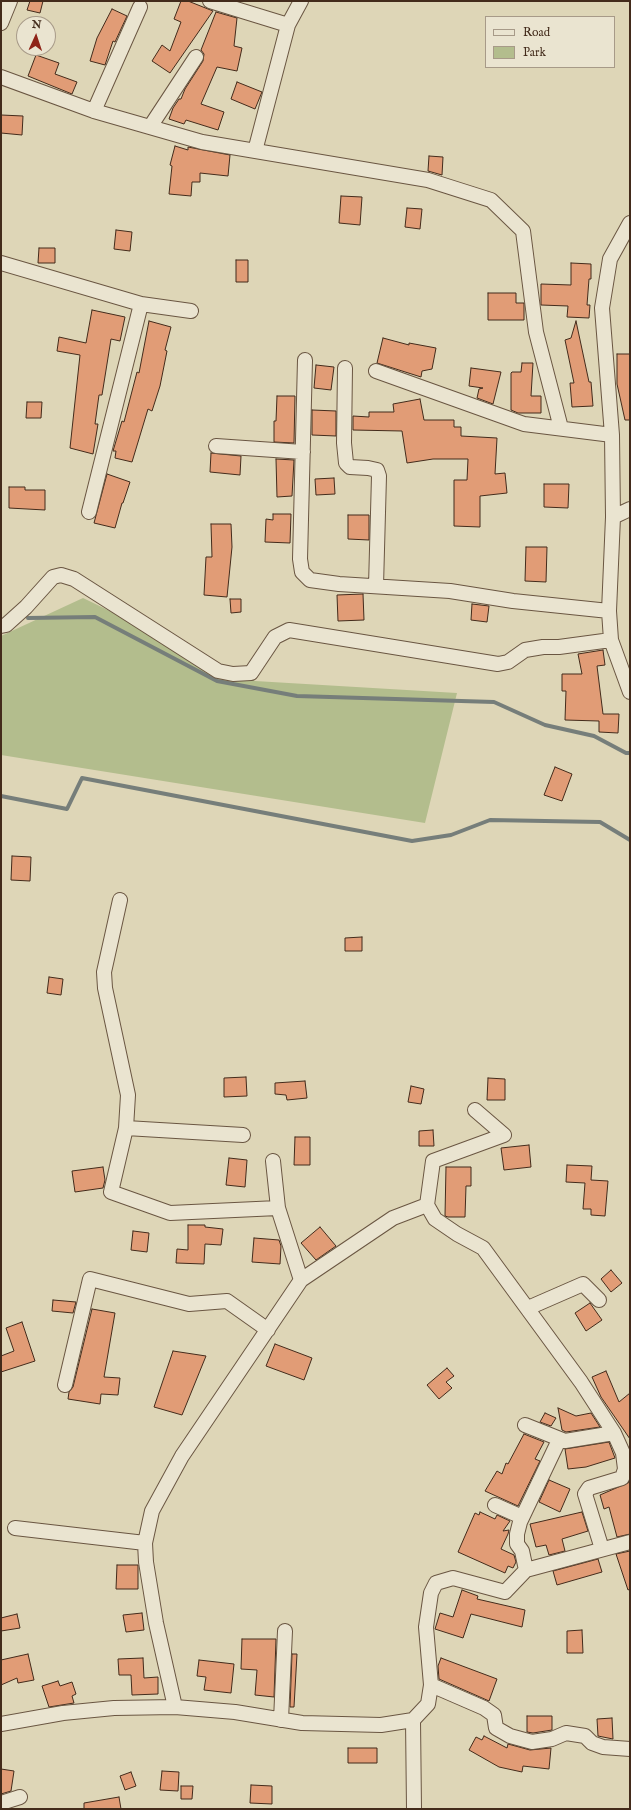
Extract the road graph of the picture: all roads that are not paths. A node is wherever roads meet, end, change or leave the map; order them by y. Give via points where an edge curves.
1 (10, 1) edge
2 (210, 1) edge
3 (302, 1) edge
4 (140, 7) dead end
5 (1, 23) edge
6 (288, 25) junction
7 (196, 57) dead end
8 (1, 78) edge
9 (94, 111) junction
10 (150, 127) junction
11 (255, 151) junction
12 (630, 223) edge
13 (1, 263) edge
14 (141, 304) junction
15 (191, 311) dead end
16 (305, 360) dead end
17 (345, 368) dead end
18 (376, 371) dead end
19 (561, 428) junction
20 (612, 435) junction
21 (216, 446) dead end
22 (303, 452) junction
23 (630, 509) edge
24 (90, 512) dead end
25 (613, 517) junction
26 (376, 586) junction
27 (609, 611) junction
28 (1, 626) edge
29 (611, 640) junction
30 (630, 692) edge
31 (120, 900) dead end
32 (475, 1110) dead end
33 (126, 1128) junction
34 (243, 1136) dead end
35 (273, 1161) dead end
36 (427, 1205) junction
37 (278, 1208) junction
38 (301, 1280) junction
39 (599, 1300) dead end
40 (528, 1308) junction
41 (268, 1330) junction
42 (65, 1385) dead end
43 (525, 1425) dead end
44 (614, 1433) junction
45 (559, 1440) junction
46 (626, 1450) edge
47 (495, 1505) dead end
48 (522, 1517) junction
49 (15, 1528) dead end
50 (630, 1542) edge
51 (145, 1543) junction
52 (602, 1549) junction
53 (526, 1570) junction
54 (285, 1631) dead end
55 (431, 1685) junction
56 (175, 1707) junction
57 (280, 1720) junction
58 (413, 1720) junction
59 (1, 1724) edge
60 (630, 1748) edge
61 (20, 1797) dead end
62 (1, 1803) edge
63 (414, 1809) edge

1 - 5 street
2 - 6 street
3 - 6 street
4 - 9 street
6 - 11 street
7 - 10 street
8 - 9 street
9 - 10 street
10 - 11 street via 202,142
11 - 19 street via 428,180 491,200 523,232 536,332
12 - 20 street via 610,259 602,308
13 - 14 street
14 - 15 street
14 - 24 street
16 - 22 street
17 - 26 street via 346,463 350,468 377,470 379,476
18 - 19 street via 524,424
19 - 20 street
20 - 25 street
21 - 22 street
22 - 26 street via 300,559 302,572 315,582
23 - 25 street
25 - 27 street
26 - 27 street via 450,591 513,601
27 - 29 street
28 - 29 street via 26,607 53,578 61,575 74,579 218,671 234,674 251,673 275,637 289,630 498,664 508,662 525,650 543,646 559,647
29 - 30 street
31 - 33 street via 104,972 105,988 128,1095
32 - 36 street via 504,1135 433,1161
33 - 34 street
33 - 37 street via 111,1192 170,1213
35 - 37 street
36 - 38 street via 393,1218
36 - 40 street via 435,1219 484,1248
37 - 38 street
38 - 41 street
39 - 40 street via 583,1284
40 - 44 street
41 - 42 street via 227,1301 189,1304 90,1279
41 - 51 street via 182,1456 152,1511
43 - 45 street
44 - 45 street via 574,1441
44 - 46 street
45 - 48 street
46 - 52 street via 622,1478 589,1488 585,1494
47 - 48 street
48 - 53 street via 517,1534
49 - 51 street
50 - 52 street
51 - 56 street via 156,1623
52 - 53 street
53 - 55 street via 505,1592 453,1578 436,1583 431,1593 426,1627
54 - 57 street
55 - 58 street via 428,1704
55 - 60 street via 484,1708 494,1715 496,1728 510,1736 532,1742 552,1739 566,1733 585,1736 592,1743 603,1747
56 - 57 street via 235,1712
56 - 59 street via 63,1712
57 - 58 street via 381,1725
58 - 63 street
61 - 62 street

